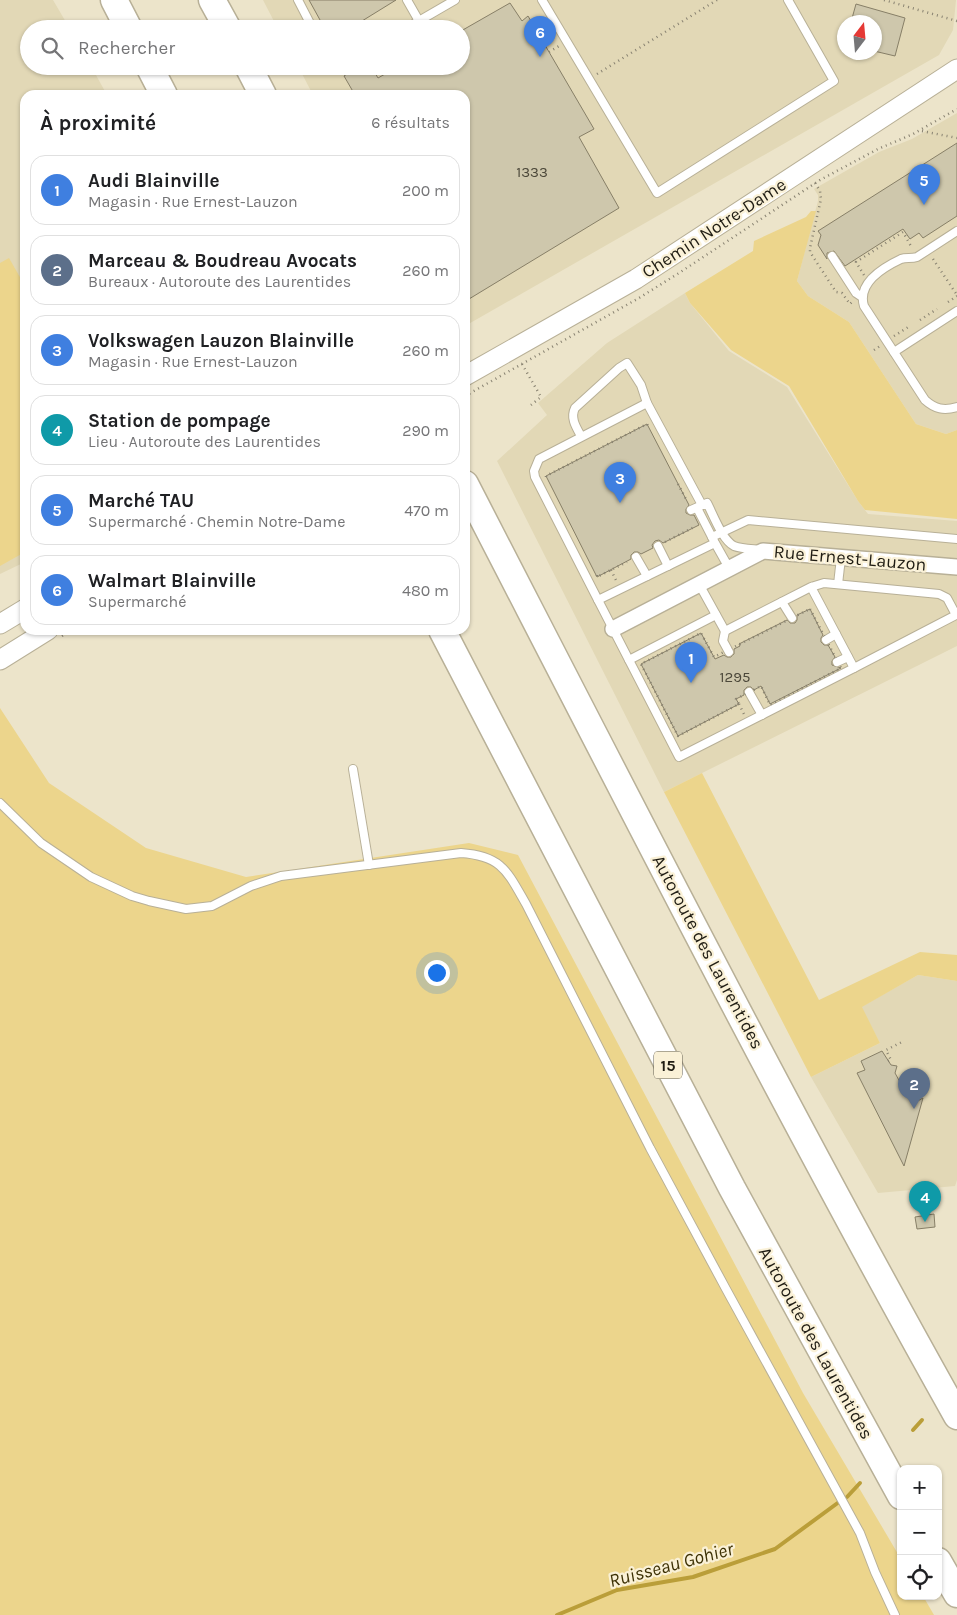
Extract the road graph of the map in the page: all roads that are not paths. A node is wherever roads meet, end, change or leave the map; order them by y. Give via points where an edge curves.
1 (114, 0) edge
2 (212, 0) edge
3 (298, 0) edge
4 (406, 0) edge
5 (455, 0) edge
6 (542, 0) edge
7 (788, 0) edge
8 (124, 20) edge
9 (223, 20) edge
10 (308, 20) edge
11 (418, 20) edge
12 (421, 20) edge
13 (957, 68) edge
14 (154, 75) edge
15 (253, 75) edge
16 (161, 90) edge
17 (260, 90) edge
18 (957, 231) edge
19 (832, 256) dead end
20 (862, 297) junction
21 (957, 311) edge
22 (894, 352) junction
23 (470, 373) edge
24 (647, 403) junction
25 (957, 407) edge
26 (581, 436) junction
27 (470, 494) edge
28 (699, 506) junction
29 (722, 532) junction
30 (957, 539) edge
31 (713, 540) junction
32 (658, 546) road end
33 (771, 551) junction
34 (636, 557) road end
35 (841, 558) junction
36 (668, 566) junction
37 (729, 568) junction
38 (957, 568) edge
39 (646, 576) junction
40 (699, 584) junction
41 (838, 584) junction
42 (811, 587) junction
43 (598, 600) junction
44 (782, 602) junction
45 (20, 612) edge
46 (716, 614) junction
47 (956, 615) edge
48 (792, 618) dead end
49 (2, 621) edge
50 (613, 629) junction
51 (725, 631) junction
52 (836, 634) junction
53 (40, 635) edge
54 (445, 635) edge
55 (826, 640) dead end
56 (728, 652) dead end
57 (848, 656) junction
58 (0, 660) edge
59 (629, 660) junction
60 (837, 662) dead end
61 (854, 668) junction
62 (749, 692) dead end
63 (762, 715) junction
64 (353, 769) dead end
65 (0, 803) edge
66 (369, 865) junction
67 (957, 1416) edge
68 (897, 1489) edge
69 (942, 1568) edge
70 (957, 1594) edge
71 (896, 1615) edge

1 - 8 highway
2 - 9 highway
3 - 10 lane
4 - 11 lane
5 - 12 lane
6 - 7 lane via 657,193 834,81
13 - 23 street, Chemin Notre-Dame via 636,279
14 - 16 highway
15 - 17 highway
18 - 20 lane via 917,257 904,258 878,274 866,285
19 - 20 lane
20 - 22 lane via 864,306
21 - 22 lane
22 - 25 lane via 930,404 942,409
24 - 26 lane
24 - 26 lane via 641,385 627,364 619,368 575,408 574,422
24 - 28 lane
26 - 43 lane via 543,456 534,471
27 - 67 highway, Autoroute des Laurentides via 673,887
28 - 29 lane
28 - 31 lane
29 - 30 lane via 748,520
29 - 31 lane
29 - 33 lane via 735,546
31 - 36 lane
31 - 37 lane
32 - 36 lane
33 - 35 street, Rue Ernest-Lauzon
33 - 37 street, Rue Ernest-Lauzon via 759,552
34 - 39 lane
35 - 38 street, Rue Ernest-Lauzon
35 - 41 lane
36 - 39 lane
37 - 40 street, Rue Ernest-Lauzon
39 - 43 lane
40 - 46 lane
40 - 50 street, Rue Ernest-Lauzon
41 - 42 lane via 820,583
41 - 47 lane via 939,594 947,598
42 - 44 lane
42 - 52 lane
43 - 50 lane
44 - 48 lane
44 - 51 lane
45 - 49 street
46 - 51 lane
46 - 59 lane
47 - 61 lane
50 - 59 lane
51 - 56 lane via 722,641
52 - 55 lane
52 - 57 lane
53 - 58 street
54 - 68 highway, Autoroute des Laurentides / 15 via 732,1188
57 - 60 lane
57 - 61 lane
59 - 63 lane via 679,757
61 - 63 lane
62 - 63 lane
64 - 66 lane
65 - 66 lane via 41,843 91,876 132,896 172,906 212,906 281,876
66 - 71 lane via 474,854 492,860 505,870 526,904 663,1173 860,1533
69 - 70 highway

